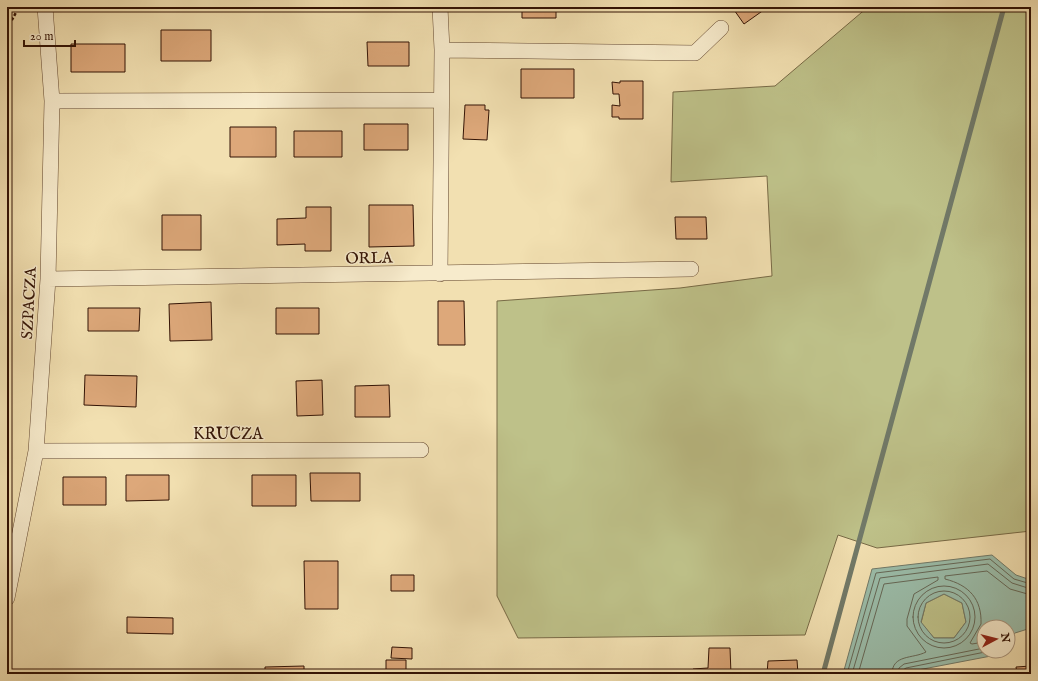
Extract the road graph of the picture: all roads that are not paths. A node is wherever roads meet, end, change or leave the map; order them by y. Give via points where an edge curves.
1 (45, 7) edge
2 (440, 7) edge
3 (721, 28) dead end
4 (442, 50) junction
5 (441, 100) junction
6 (52, 101) junction
7 (690, 269) dead end
8 (440, 274) junction
9 (48, 279) junction
10 (421, 450) dead end
11 (36, 451) junction
12 (7, 598) edge

1 - 6 street, SZPACZA
2 - 4 street
3 - 4 street via 695,53
4 - 5 street
5 - 6 street
5 - 8 street
6 - 9 street, SZPACZA
7 - 8 street, ORLA
8 - 9 street, ORLA
9 - 11 street, SZPACZA
10 - 11 street, KRUCZA
11 - 12 street, SZPACZA

